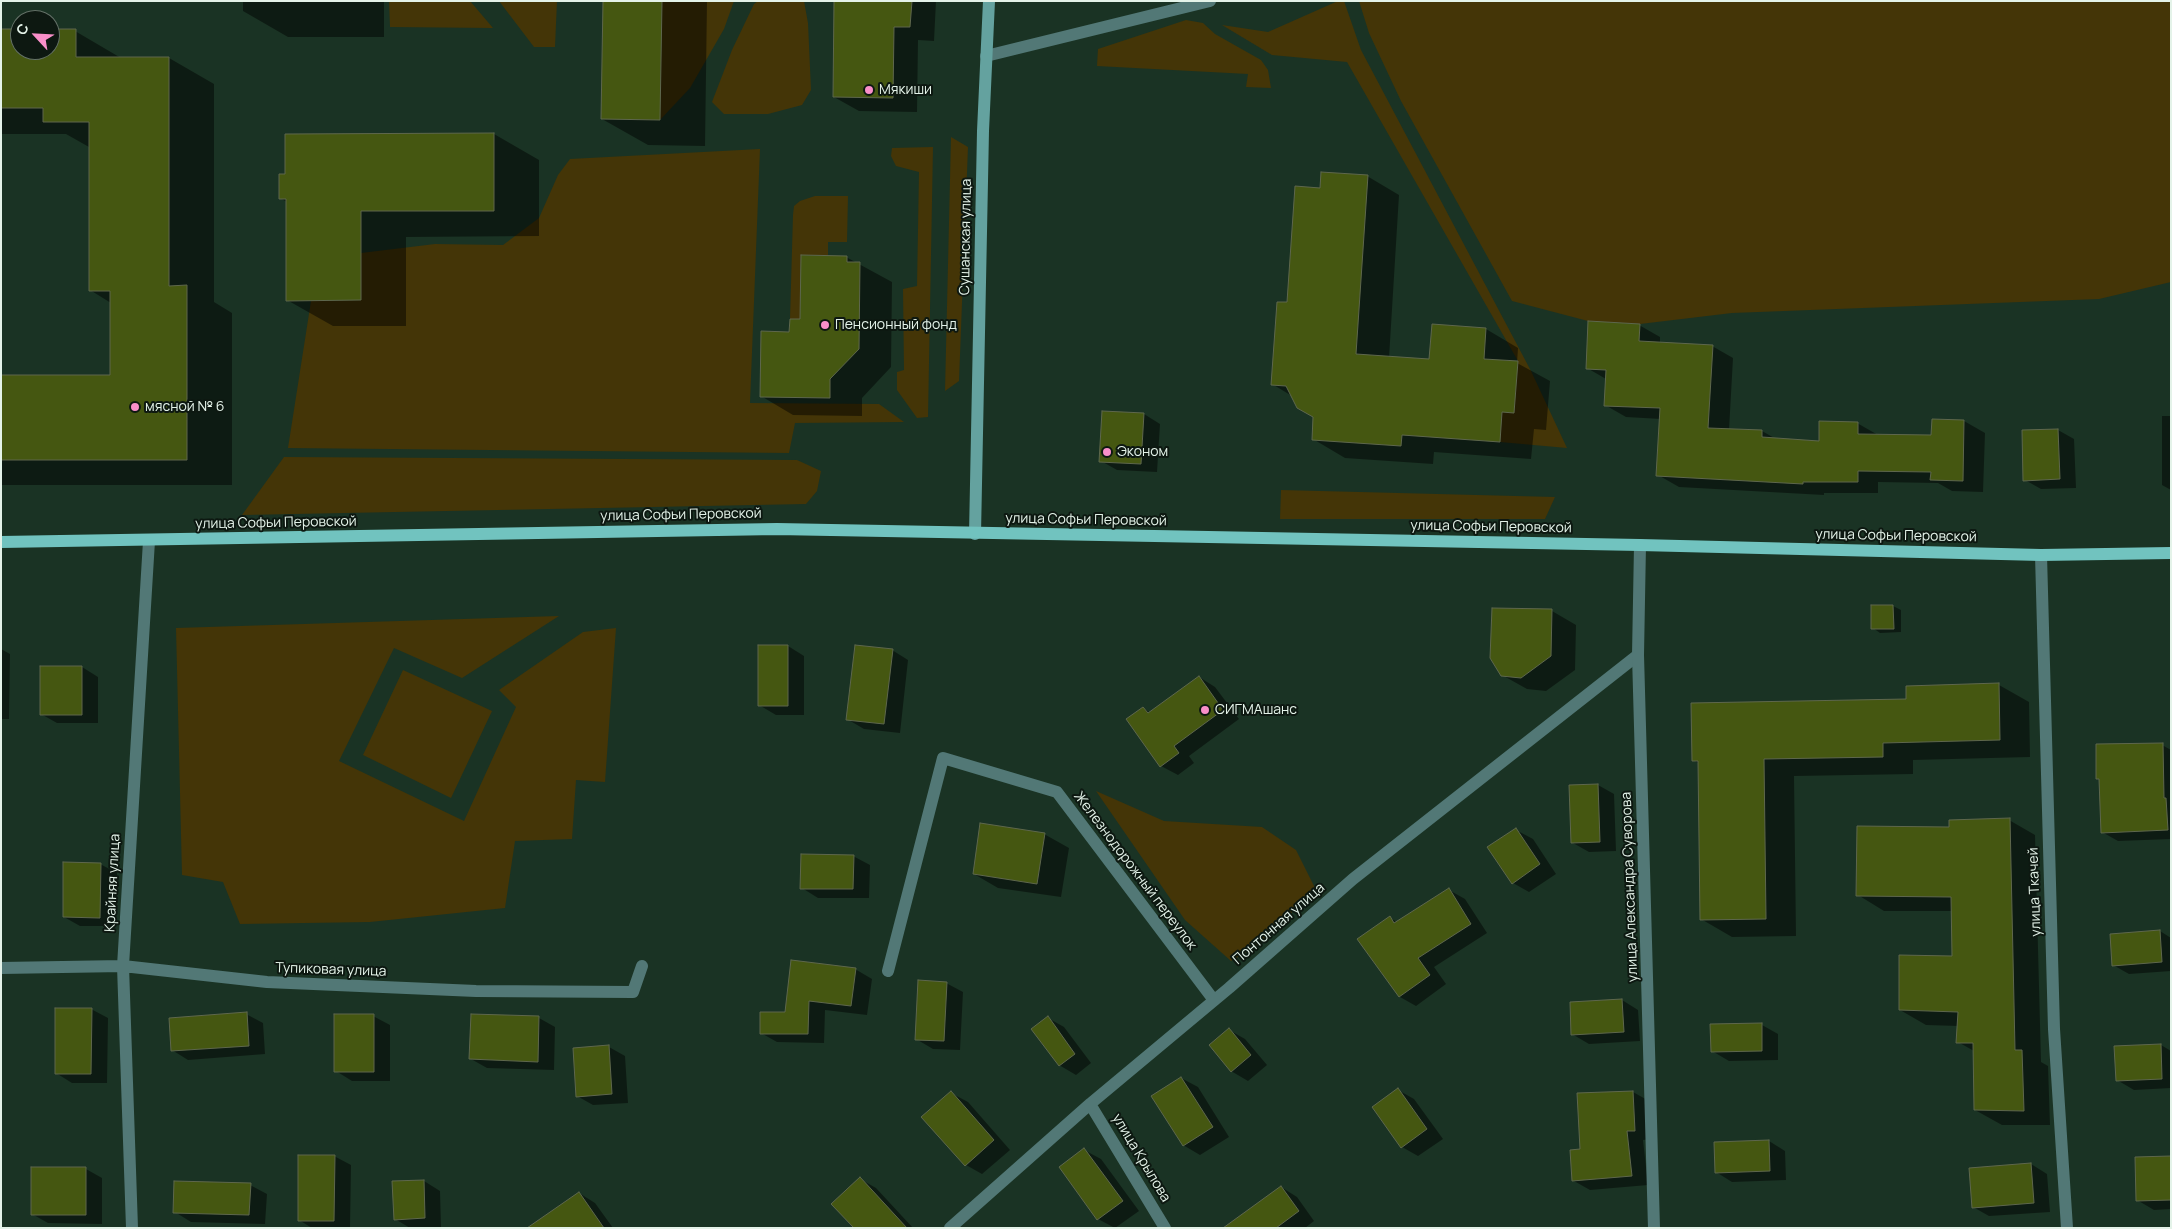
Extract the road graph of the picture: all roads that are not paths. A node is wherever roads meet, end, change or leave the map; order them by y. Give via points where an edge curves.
1 (989, 1) edge
2 (1210, 1) edge
3 (986, 56) junction
4 (975, 534) junction
5 (149, 541) junction
6 (1, 542) edge
7 (1640, 545) junction
8 (2171, 553) edge
9 (2041, 555) junction
10 (1638, 655) junction
11 (123, 966) junction
12 (642, 966) dead end
13 (1, 968) edge
14 (888, 971) dead end
15 (1213, 999) junction
16 (1090, 1104) junction
17 (132, 1228) edge
18 (950, 1228) edge
19 (1165, 1228) edge
20 (1654, 1228) edge
21 (2067, 1228) edge

1 - 3 main road, Сушанская улица
2 - 3 street
3 - 4 main road, Сушанская улица
4 - 5 main road, улица Софьи Перовской via 778,529
4 - 7 main road, улица Софьи Перовской
5 - 6 main road, улица Софьи Перовской
5 - 11 street, Крайняя улица
7 - 9 main road, улица Софьи Перовской
7 - 10 street, улица Александра Суворова
8 - 9 main road, улица Софьи Перовской
9 - 21 street, улица Ткачей via 2054,1029
10 - 15 street, Понтонная улица via 1353,879
10 - 20 street, улица Александра Суворова
11 - 12 street, Тупиковая улица via 267,982 633,992
11 - 13 street, Тупиковая улица
11 - 17 street, Крайняя улица
14 - 15 street, Железнодорожный переулок via 943,758 1057,792
15 - 16 street, Понтонная улица
16 - 18 street, Понтонная улица
16 - 19 street, улица Крылова

